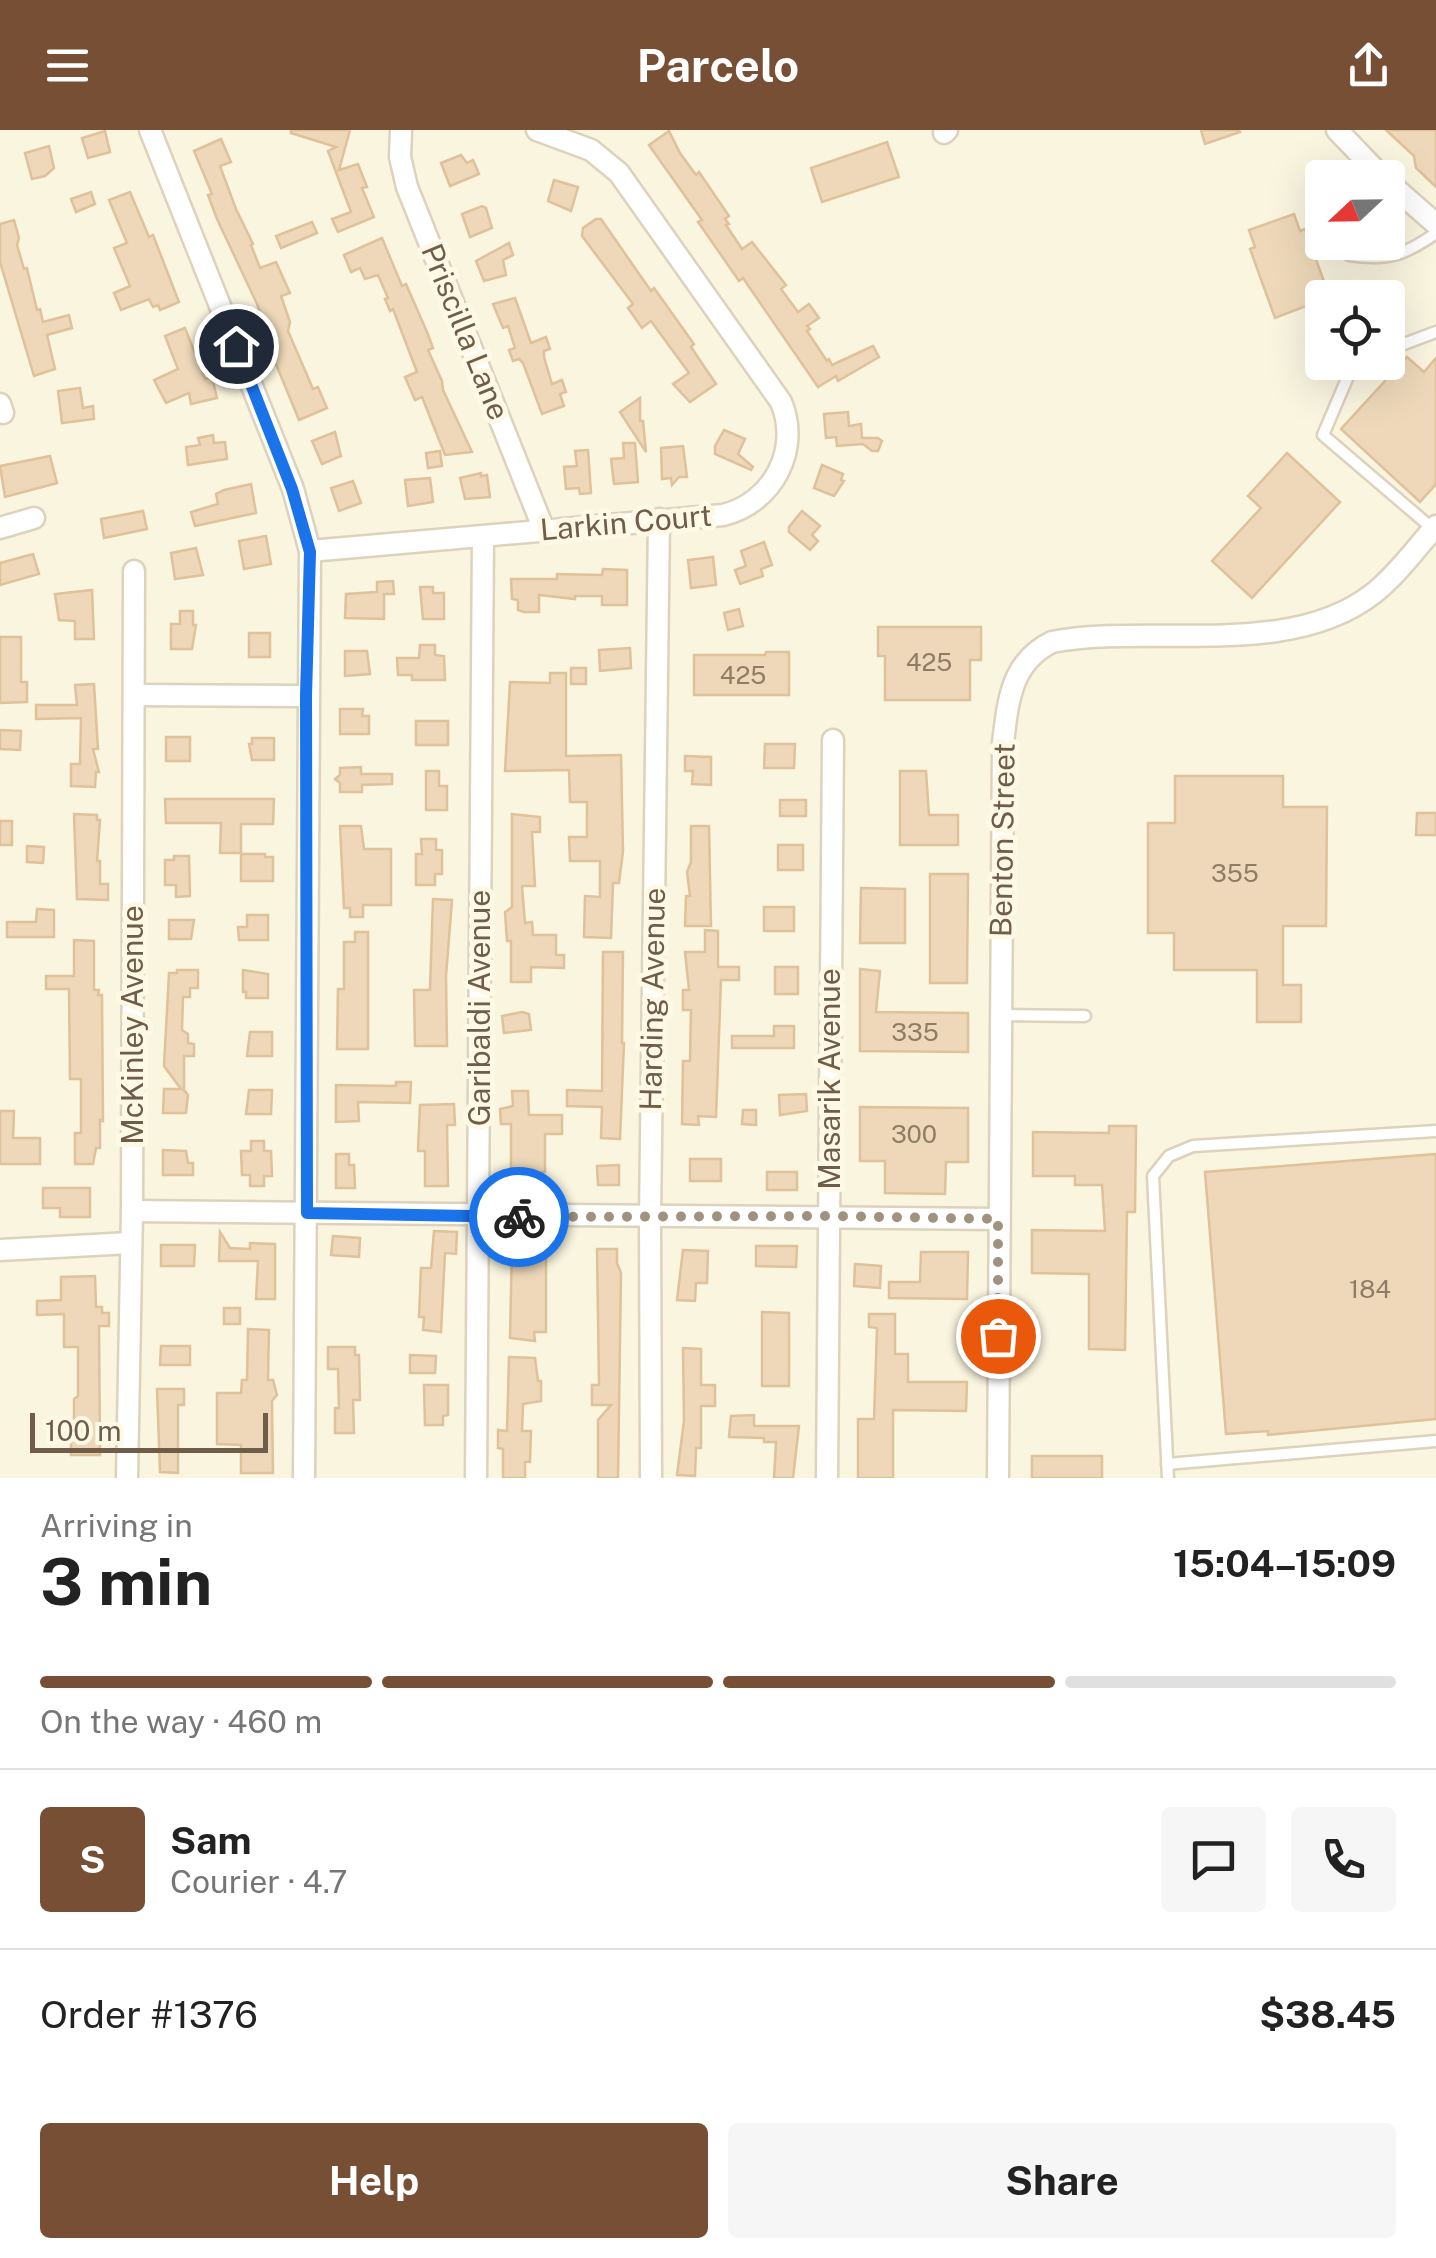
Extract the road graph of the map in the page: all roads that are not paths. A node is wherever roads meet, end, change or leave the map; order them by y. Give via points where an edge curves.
1 (150, 130) edge
2 (401, 130) edge
3 (537, 130) edge
4 (1337, 130) edge
5 (1364, 160) edge
6 (1405, 198) edge
7 (1436, 224) edge
8 (1436, 233) edge
9 (1405, 254) edge
10 (1436, 332) edge
11 (1405, 344) edge
12 (1347, 380) edge
13 (34, 518) dead end
14 (658, 520) junction
15 (1434, 527) edge
16 (0, 528) edge
17 (544, 530) junction
18 (483, 537) junction
19 (310, 552) junction
20 (134, 572) dead end
21 (134, 695) junction
22 (306, 696) junction
23 (833, 740) dead end
24 (1000, 1015) junction
25 (1085, 1016) dead end
26 (1436, 1131) edge
27 (132, 1211) junction
28 (307, 1213) junction
29 (479, 1216) junction
30 (829, 1216) junction
31 (650, 1218) junction
32 (998, 1219) junction
33 (130, 1243) junction
34 (0, 1250) edge
35 (1436, 1441) edge
36 (1167, 1464) junction
37 (127, 1478) edge
38 (304, 1478) edge
39 (476, 1478) edge
40 (651, 1478) edge
41 (827, 1478) edge
42 (998, 1478) edge
43 (1168, 1478) edge

1 - 19 street via 292,489
2 - 17 street, Priscilla Lane via 408,187
3 - 14 street, Larkin Court via 591,150 619,173 786,413 786,448 758,501 723,516
4 - 5 street
6 - 7 street
8 - 9 lane
10 - 11 lane
12 - 15 lane via 1323,436
13 - 16 street
14 - 17 street, Larkin Court
14 - 31 street, Harding Avenue
15 - 24 street, Benton Street via 1372,594 1321,620 1244,632 1068,639 1038,649 1022,665 1003,743
17 - 18 street, Larkin Court
18 - 19 street, Larkin Court
18 - 29 street, Garibaldi Avenue
19 - 22 street
20 - 21 street, McKinley Avenue
21 - 22 street
21 - 27 street, McKinley Avenue
22 - 28 street
23 - 30 street, Masarik Avenue
24 - 25 lane
24 - 32 street, Benton Street
26 - 36 lane via 1193,1146 1169,1156 1152,1176
27 - 28 street
27 - 33 street, McKinley Avenue
28 - 29 street
28 - 38 street
29 - 31 street
29 - 39 street, Garibaldi Avenue
30 - 31 street
30 - 32 street
30 - 41 street, Masarik Avenue
31 - 40 street, Harding Avenue
32 - 42 street, Benton Street
33 - 34 street
33 - 37 street, McKinley Avenue
35 - 36 lane
36 - 43 lane

